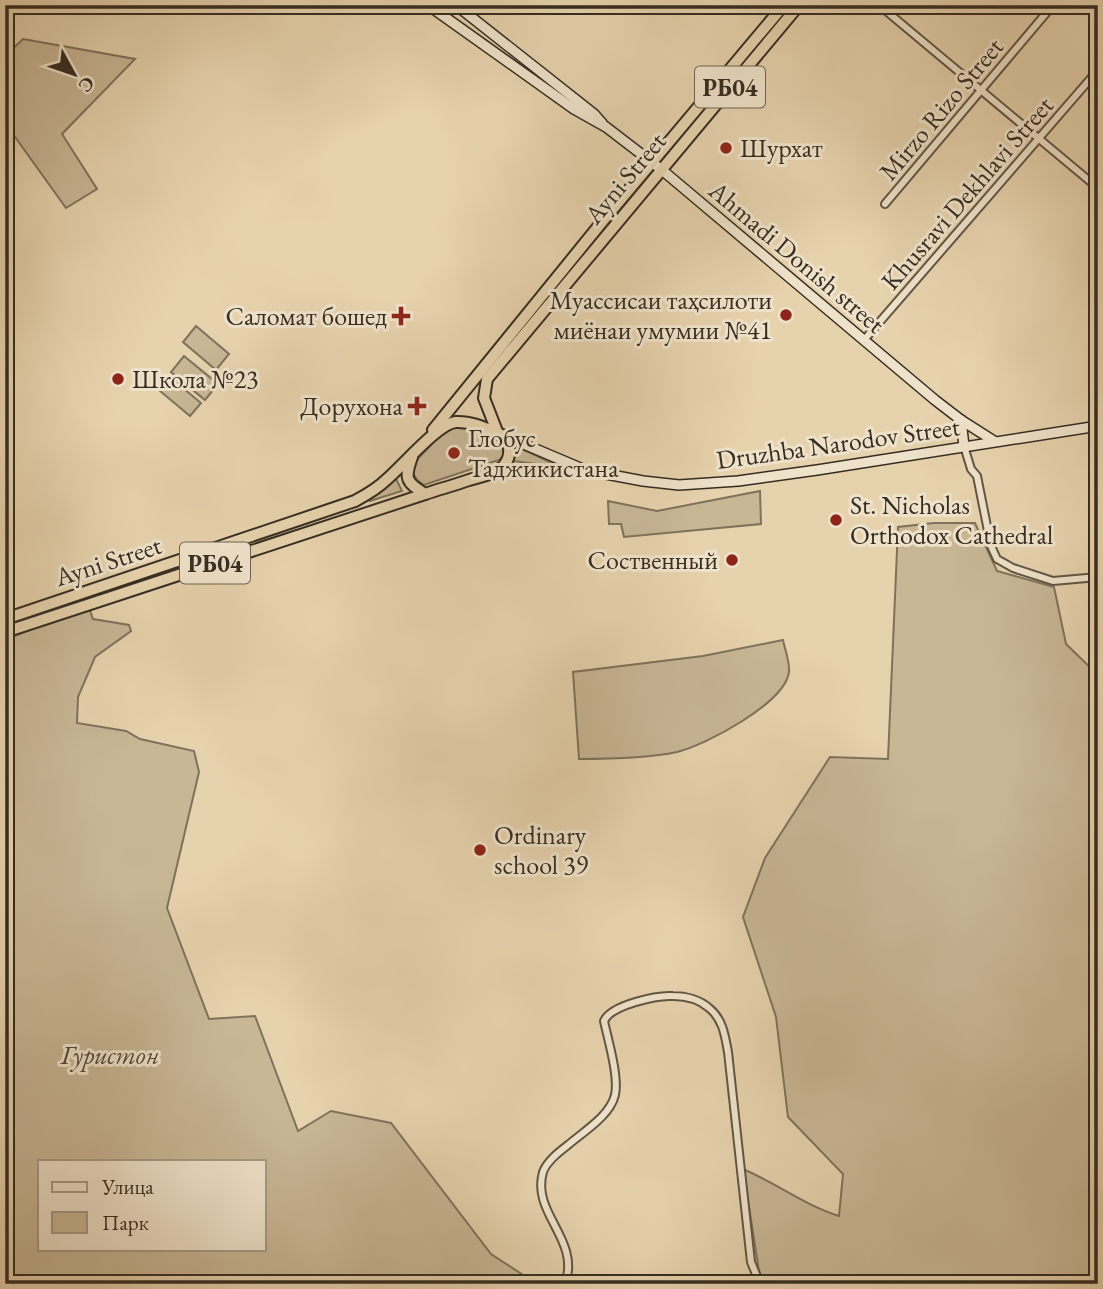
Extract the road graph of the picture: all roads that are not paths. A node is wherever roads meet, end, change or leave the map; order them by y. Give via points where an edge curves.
1 (428, 5) edge
2 (456, 5) edge
3 (784, 5) edge
4 (799, 5) edge
5 (879, 5) edge
6 (1053, 5) edge
7 (1098, 70) edge
8 (982, 90) junction
9 (606, 127) junction
10 (1039, 139) junction
11 (651, 163) junction
12 (662, 170) junction
13 (1098, 188) edge
14 (885, 204) dead end
15 (864, 340) junction
16 (961, 420) junction
17 (1098, 426) edge
18 (503, 436) junction
19 (428, 439) junction
20 (994, 441) junction
21 (964, 446) junction
22 (412, 457) junction
23 (585, 470) junction
24 (495, 473) junction
25 (425, 494) junction
26 (1098, 577) edge
27 (5, 619) edge
28 (5, 632) edge
29 (565, 1284) edge
30 (760, 1284) edge

1 - 9 street via 568,106
2 - 9 street
3 - 11 highway, РБ04
4 - 12 highway, Ayni Street / РБ04
5 - 8 street
6 - 8 street, Mirzo Rizo Street
7 - 10 street, Khusravi Dekhlavi Street
8 - 10 street
8 - 14 street, Mirzo Rizo Street
9 - 11 street, Ahmadi Donish street
10 - 13 street
10 - 15 street, Khusravi Dekhlavi Street
11 - 12 street, Ahmadi Donish street
11 - 19 highway, Ayni Street / РБ04
12 - 15 street, Ahmadi Donish street
12 - 18 highway, Ayni Street / РБ04 via 487,379 484,398
15 - 16 street, Ahmadi Donish street
16 - 20 street, Ahmadi Donish street
16 - 21 street
17 - 20 street, Druzhba Narodov Street
18 - 19 highway, Ayni Street / РБ04 via 455,422
18 - 23 street
18 - 24 highway via 510,457
19 - 22 highway, Ayni Street / РБ04
20 - 21 street, Druzhba Narodov Street
21 - 23 street, Druzhba Narodov Street via 699,484 655,483
21 - 26 street via 977,476 991,545 1000,563 1053,581
22 - 25 highway via 408,480
22 - 27 highway, Ayni Street / РБ04 via 355,502
23 - 24 street
24 - 25 highway, РБ04
25 - 28 highway, РБ04
29 - 30 street via 568,1254 542,1195 543,1171 611,1103 615,1083 606,1017 617,1008 667,996 701,1002 723,1027 751,1262

